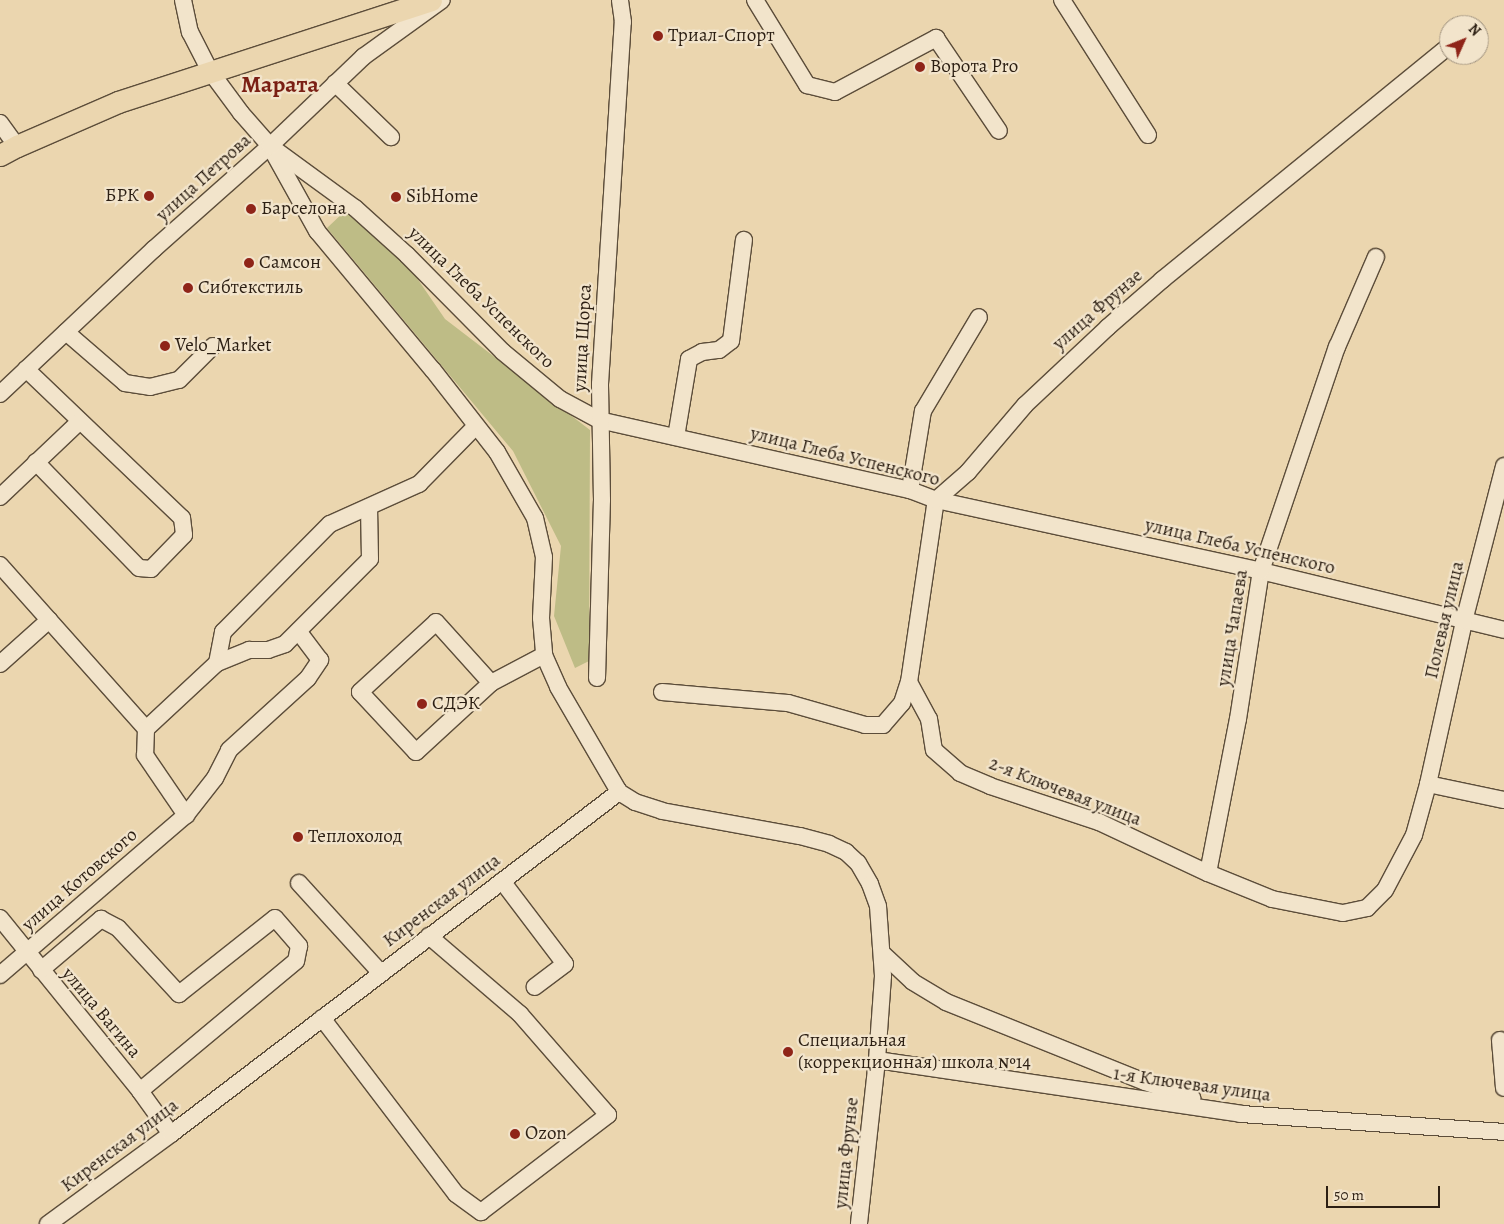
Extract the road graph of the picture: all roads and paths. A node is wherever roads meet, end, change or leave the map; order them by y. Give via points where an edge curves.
1 (183, 0) edge
2 (431, 0) edge
3 (442, 0) edge
4 (620, 0) edge
5 (755, 0) edge
6 (1062, 0) edge
7 (1439, 54) edge
8 (210, 71) junction
9 (335, 82) junction
10 (0, 123) edge
11 (999, 131) dead end
12 (1148, 135) dead end
13 (391, 137) dead end
14 (270, 146) junction
15 (8, 151) edge
16 (744, 240) dead end
17 (1376, 257) dead end
18 (979, 317) dead end
19 (66, 332) junction
20 (213, 346) dead end
21 (26, 369) junction
22 (0, 394) edge
23 (80, 420) junction
24 (599, 420) junction
25 (476, 426) junction
26 (676, 437) junction
27 (36, 462) junction
28 (1504, 466) edge
29 (910, 490) junction
30 (0, 497) edge
31 (936, 500) junction
32 (369, 507) junction
33 (0, 565) edge
34 (1261, 571) junction
35 (49, 620) junction
36 (1464, 621) junction
37 (1504, 630) edge
38 (298, 632) junction
39 (544, 655) junction
40 (217, 663) junction
41 (0, 664) edge
42 (597, 678) dead end
43 (909, 682) junction
44 (491, 683) junction
45 (662, 692) dead end
46 (146, 729) junction
47 (1428, 784) junction
48 (619, 792) junction
49 (1504, 800) edge
50 (186, 815) junction
51 (1208, 873) junction
52 (502, 881) junction
53 (299, 882) dead end
54 (0, 918) edge
55 (429, 936) junction
56 (26, 953) junction
57 (882, 953) junction
58 (41, 970) junction
59 (381, 973) junction
60 (0, 975) edge
61 (535, 987) dead end
62 (322, 1018) junction
63 (1500, 1040) dead end
64 (877, 1060) junction
65 (1504, 1088) edge
66 (140, 1091) junction
67 (1241, 1114) junction
68 (1504, 1132) edge
69 (171, 1134) junction
70 (48, 1224) edge
71 (859, 1224) edge

1 - 8 street via 190,32
2 - 8 main road
3 - 9 street, улица Петрова via 370,51
4 - 24 street, улица Щорса via 623,22
5 - 11 street via 807,85 836,92 936,38
6 - 12 street
7 - 31 street, улица Фрунзе via 1108,327 1043,387 968,472
8 - 14 street
8 - 15 main road via 118,102
9 - 13 street
9 - 14 street, улица Петрова
10 - 15 street
14 - 19 street, улица Петрова
14 - 24 street, улица Глеба Успенского via 355,208 407,255 503,352 560,399
14 - 25 street via 317,231
16 - 26 street via 731,341 719,350 702,352 689,359
17 - 34 street, улица Чапаева via 1337,347
18 - 29 street via 923,411
19 - 20 street via 125,383 150,387 178,380
19 - 21 street, улица Петрова
21 - 22 street, улица Петрова
21 - 23 street
23 - 27 street
23 - 27 street via 182,518 184,535 151,569 139,568
24 - 26 street, улица Глеба Успенского
24 - 42 street, улица Щорса via 602,500
25 - 32 street via 419,484
25 - 39 street via 497,452 535,518 544,557 541,618
26 - 29 street, улица Глеба Успенского
27 - 30 street
28 - 36 street, Полевая улица
29 - 31 street, улица Глеба Успенского
31 - 34 street, улица Глеба Успенского
31 - 43 street
32 - 38 street via 370,559
32 - 40 street via 330,524 223,632
33 - 35 street
34 - 36 street, улица Глеба Успенского
34 - 51 street, улица Чапаева via 1238,719
35 - 41 street
35 - 46 street
36 - 37 street, улица Глеба Успенского
36 - 47 street, Полевая улица
38 - 40 street via 285,644 268,650 248,650
38 - 50 street, улица Котовского via 320,660 308,678 229,750 215,778
39 - 44 street
39 - 48 street via 558,686
40 - 46 street
43 - 45 street via 902,703 883,725 865,725 788,703
43 - 51 street, 2-я Ключевая улица via 928,719 934,750 960,773 1099,822
44 - 44 street via 436,622 360,692 416,752
46 - 50 street via 145,755
47 - 49 street
47 - 51 street, 2-я Ключевая улица via 1414,835 1385,890 1366,908 1342,913 1272,899
48 - 52 street, Киренская улица
48 - 57 street, улица Фрунзе via 635,802 662,811 800,836 846,852 858,863 878,906
50 - 56 street, улица Котовского
52 - 55 street, Киренская улица
52 - 61 street via 565,964
53 - 59 street
54 - 56 street, улица Вагина
55 - 59 street, Киренская улица
55 - 62 street via 520,1014 608,1115 481,1212 456,1194
56 - 58 street, улица Вагина
56 - 60 street, улица Котовского
57 - 64 street, улица Фрунзе
57 - 67 street via 913,982 946,1002 1146,1082
58 - 66 street, улица Вагина
58 - 66 street via 100,919 118,928 179,994 275,918 299,946 296,961
59 - 62 street, Киренская улица
62 - 69 street, Киренская улица
63 - 65 street
64 - 67 street, 1-я Ключевая улица
64 - 71 street, улица Фрунзе
66 - 69 street, улица Вагина
67 - 68 street, 1-я Ключевая улица
69 - 70 street, Киренская улица

